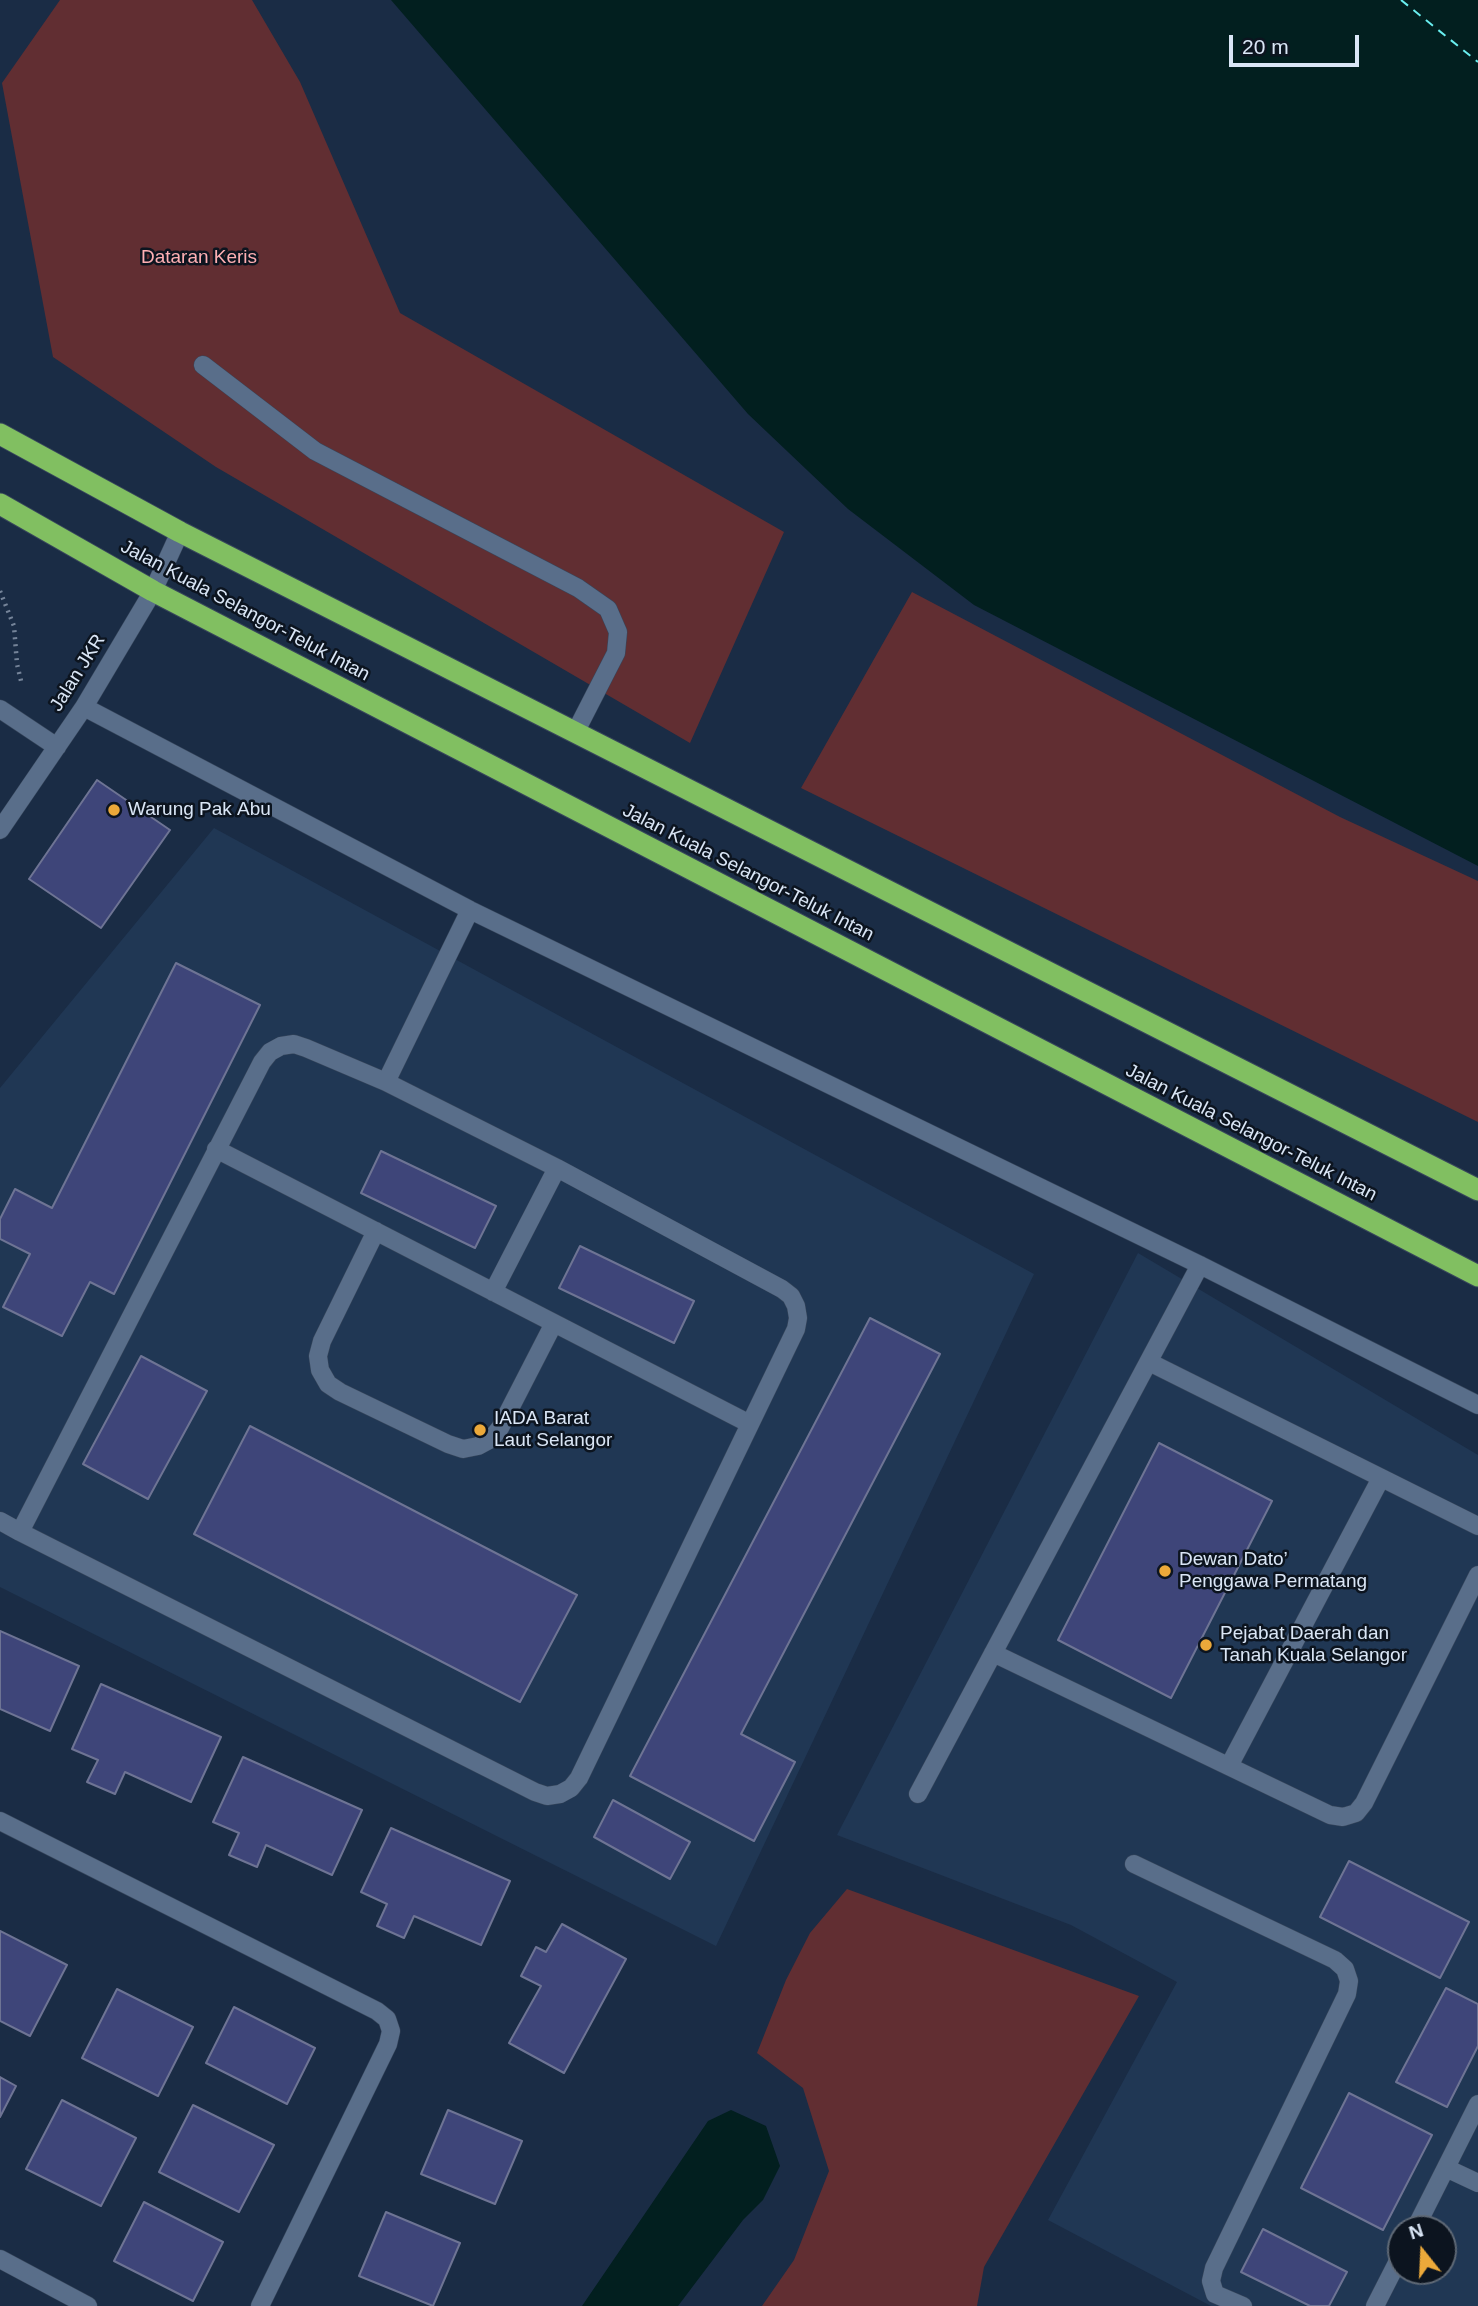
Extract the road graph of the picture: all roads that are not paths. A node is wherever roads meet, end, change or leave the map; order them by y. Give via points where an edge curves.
1 (203, 365) dead end
2 (0, 434) edge
3 (0, 504) edge
4 (180, 532) junction
5 (153, 591) junction
6 (84, 707) junction
7 (0, 709) edge
8 (575, 733) junction
9 (57, 747) junction
10 (0, 830) edge
11 (470, 910) junction
12 (386, 1082) junction
13 (216, 1149) junction
14 (557, 1168) junction
15 (1478, 1190) edge
16 (376, 1231) junction
17 (1200, 1265) junction
18 (1478, 1276) edge
19 (493, 1292) junction
20 (554, 1324) junction
21 (1149, 1362) junction
22 (1478, 1405) edge
23 (750, 1424) junction
24 (1381, 1478) junction
25 (0, 1521) edge
26 (1478, 1526) edge
27 (20, 1532) junction
28 (1478, 1575) edge
29 (993, 1653) junction
30 (1230, 1766) junction
31 (918, 1794) dead end
32 (0, 1821) edge
33 (1134, 1864) dead end
34 (1478, 2104) edge
35 (1446, 2168) junction
36 (1478, 2183) edge
37 (1422, 2215) edge
38 (0, 2259) edge
39 (1387, 2282) edge
40 (88, 2306) edge
41 (260, 2306) edge
42 (1243, 2306) edge
43 (1375, 2306) edge

1 - 8 street via 315,451 578,588 608,609 618,632 616,653
2 - 4 highway, Jalan Kuala Selangor-Teluk Intan
3 - 5 highway, Jalan Kuala Selangor-Teluk Intan
4 - 5 street, Jalan JKR
4 - 8 highway, Jalan Kuala Selangor-Teluk Intan
5 - 6 street, Jalan JKR
5 - 18 highway, Jalan Kuala Selangor-Teluk Intan
6 - 9 street, Jalan JKR
6 - 11 street
7 - 9 street
8 - 15 highway, Jalan Kuala Selangor-Teluk Intan
9 - 10 street, Jalan JKR
11 - 12 street
11 - 17 street
12 - 13 street via 306,1048 281,1046 262,1062
12 - 14 street
13 - 16 street
13 - 27 street
14 - 19 street
14 - 23 street via 791,1296 798,1318 796,1329
16 - 19 street
16 - 20 street via 318,1356 328,1384 340,1392 449,1444 478,1446 500,1427
17 - 21 street
17 - 22 street
19 - 20 street
20 - 23 street
21 - 24 street
21 - 29 street
23 - 27 street via 579,1778 571,1788 547,1796
24 - 26 street
24 - 30 street
25 - 27 street
28 - 30 street via 1356,1813 1331,1815
29 - 30 street
29 - 31 street
32 - 41 street via 387,2019 391,2031 388,2044
33 - 42 street via 1335,1960 1349,1981 1347,1994 1214,2268 1215,2294
34 - 35 street
35 - 36 street
35 - 37 street
38 - 40 street
39 - 43 street

